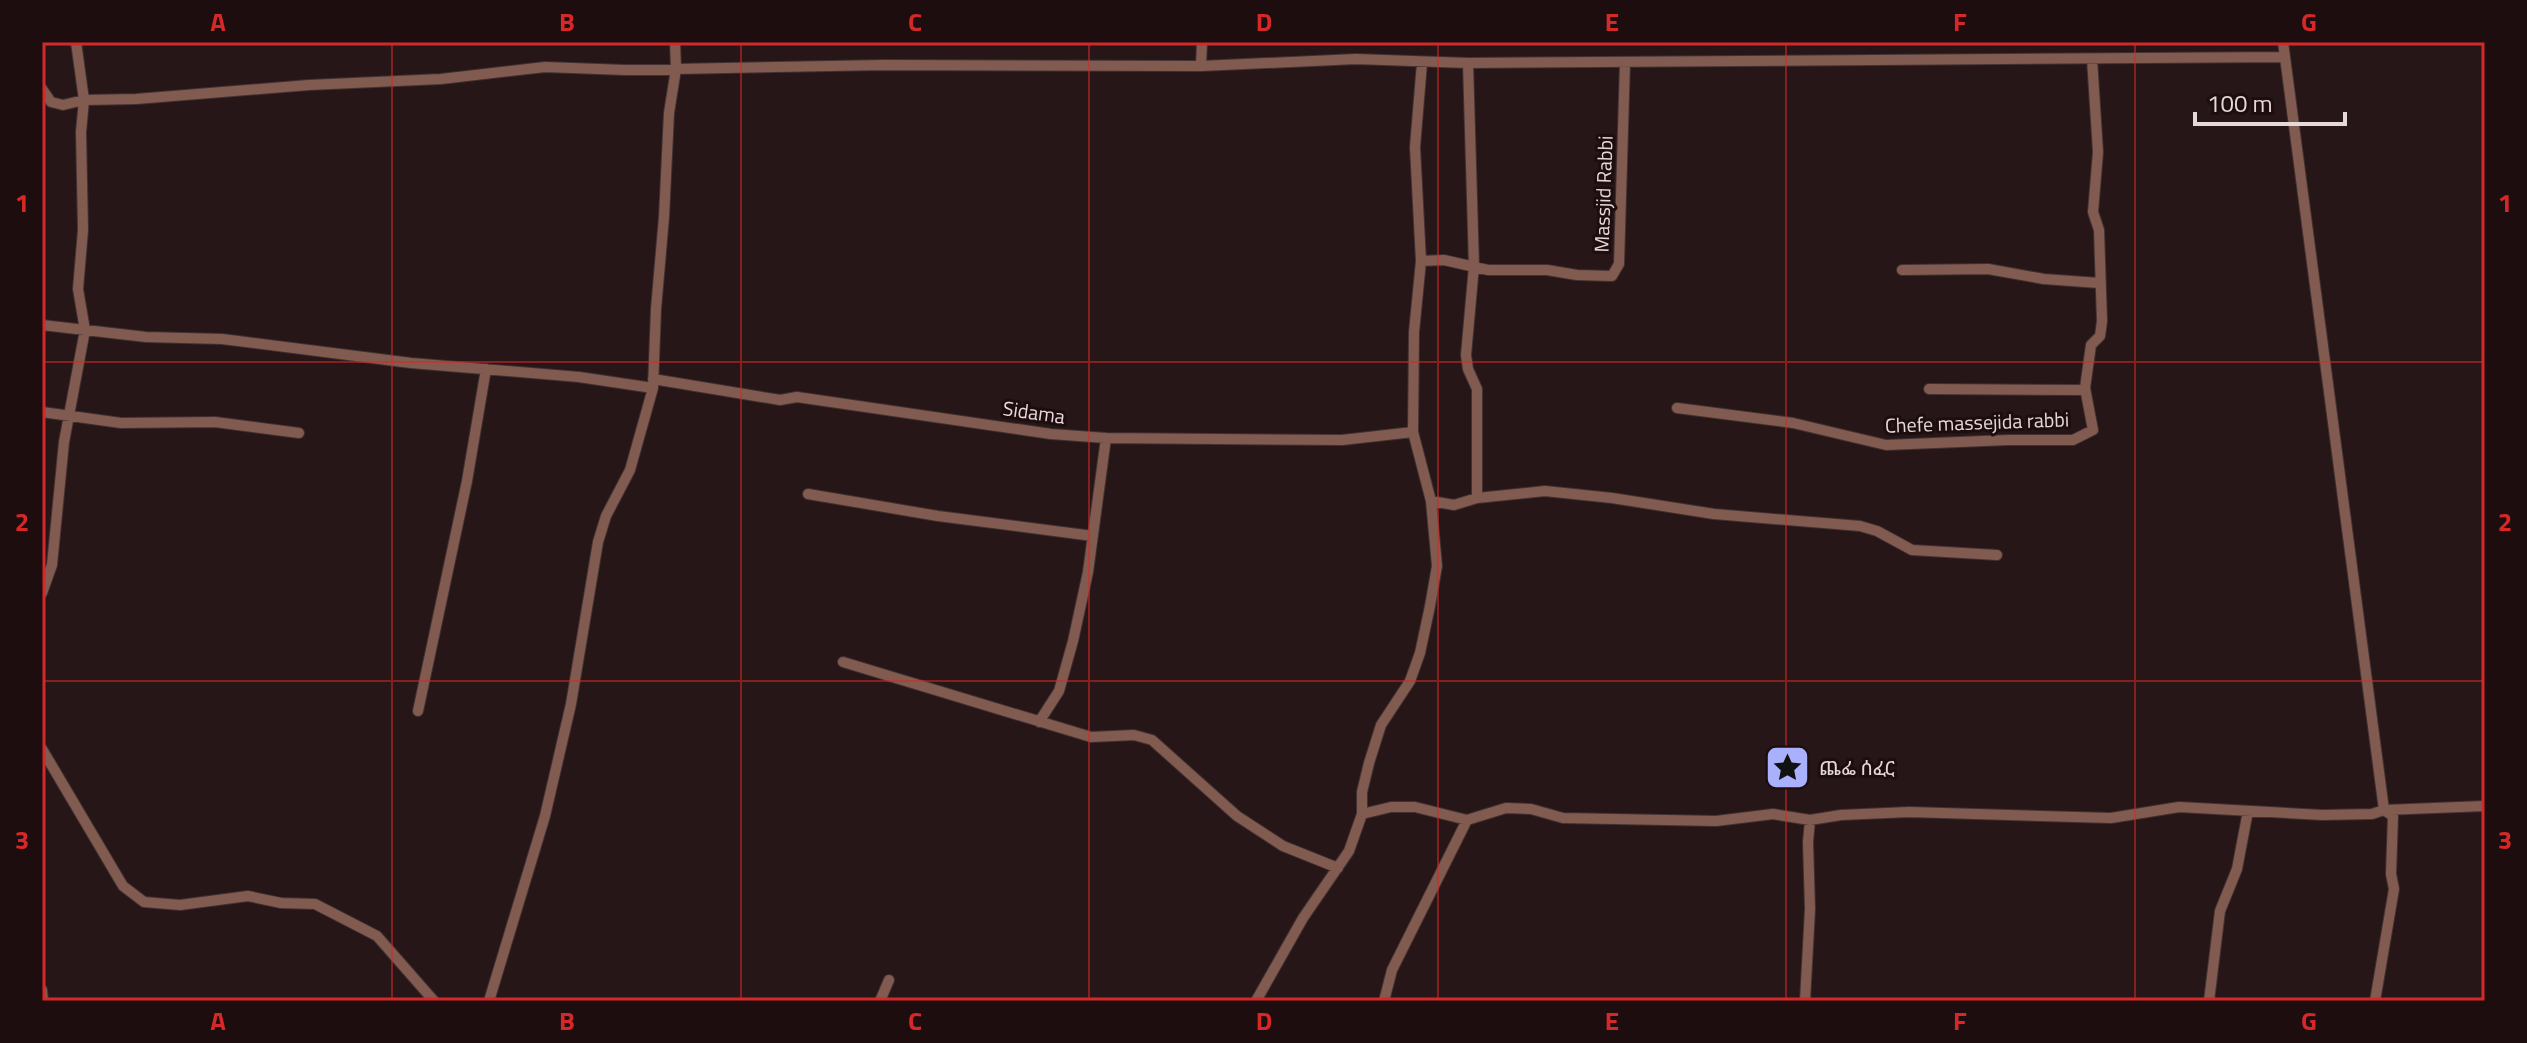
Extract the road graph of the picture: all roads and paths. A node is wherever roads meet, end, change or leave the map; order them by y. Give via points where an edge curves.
1 (76, 42) edge
2 (675, 42) edge
3 (1202, 42) edge
4 (2283, 42) edge
5 (2285, 57) junction
6 (2092, 59) junction
7 (1625, 62) junction
8 (1422, 63) junction
9 (1468, 63) junction
10 (1201, 66) junction
11 (676, 69) junction
12 (42, 89) edge
13 (84, 100) junction
14 (1421, 261) junction
15 (1474, 266) junction
16 (1902, 270) dead end
17 (2099, 283) junction
18 (42, 325) edge
19 (85, 330) junction
20 (486, 369) junction
21 (653, 384) junction
22 (2085, 388) junction
23 (1929, 389) dead end
24 (1677, 408) dead end
25 (42, 412) edge
26 (69, 417) junction
27 (1413, 432) junction
28 (299, 433) dead end
29 (1106, 438) junction
30 (808, 494) dead end
31 (1477, 498) junction
32 (1431, 501) junction
33 (1093, 536) junction
34 (1997, 555) dead end
35 (42, 593) edge
36 (843, 662) dead end
37 (418, 711) dead end
38 (1039, 722) junction
39 (42, 749) edge
40 (2485, 806) edge
41 (2384, 810) junction
42 (2248, 811) junction
43 (1362, 814) junction
44 (1467, 820) junction
45 (1810, 820) junction
46 (1338, 868) junction
47 (889, 980) dead end
48 (42, 990) edge
49 (43, 1001) edge
50 (434, 1001) edge
51 (489, 1001) edge
52 (880, 1001) edge
53 (1256, 1001) edge
54 (1384, 1001) edge
55 (1805, 1001) edge
56 (2209, 1001) edge
57 (2375, 1001) edge

1 - 13 street
2 - 11 street
3 - 10 street
4 - 5 street
5 - 6 street
5 - 41 street
6 - 7 street
6 - 17 street
7 - 9 street
7 - 15 street, Massjid Rabbi via 1616,272 1577,275
8 - 9 street
8 - 10 street via 1356,59
8 - 14 street via 1415,147
9 - 15 street
10 - 11 street
11 - 13 street via 545,67 441,79
11 - 21 street
12 - 13 street via 51,102
13 - 19 street via 78,289
14 - 15 street, Massjid Rabbi
14 - 27 street
15 - 31 street via 1466,355 1477,389
16 - 17 street via 1988,269
17 - 22 street via 2100,336 2091,345
18 - 19 street, Sidama
19 - 20 street, Sidama via 222,339
19 - 26 street
20 - 21 street, Sidama
20 - 37 street
21 - 29 street, Sidama via 780,400 797,397
21 - 51 street via 630,470 598,542 571,704 545,816
22 - 23 street
22 - 24 street, Chefe massejida rabbi via 2093,430 2073,440 1886,445 1793,423
25 - 26 street
26 - 28 street via 121,423 215,422
26 - 35 street via 52,565
27 - 29 street, Sidama via 1342,440
27 - 32 street
29 - 33 street
30 - 33 street
31 - 32 street via 1454,505
31 - 34 street via 1545,491 1612,498 1714,514 1860,526 1912,550
32 - 43 street via 1437,566 1420,653 1410,681 1381,725 1365,777
33 - 38 street via 1059,691
36 - 38 street
38 - 46 street via 1091,737 1134,735 1152,740 1237,816 1283,846
39 - 50 street via 123,886 144,902 180,905 248,896 315,904 377,936
40 - 41 street
41 - 42 street via 2322,815
41 - 57 street via 2393,816 2394,889
42 - 45 street via 2179,807 2111,818 1909,812
42 - 56 street via 2237,869 2220,911
43 - 44 street via 1415,807
43 - 46 street
44 - 45 street via 1506,808 1563,818 1716,821 1773,814
44 - 54 street via 1392,970
45 - 55 street
46 - 53 street
47 - 52 street
48 - 49 street

